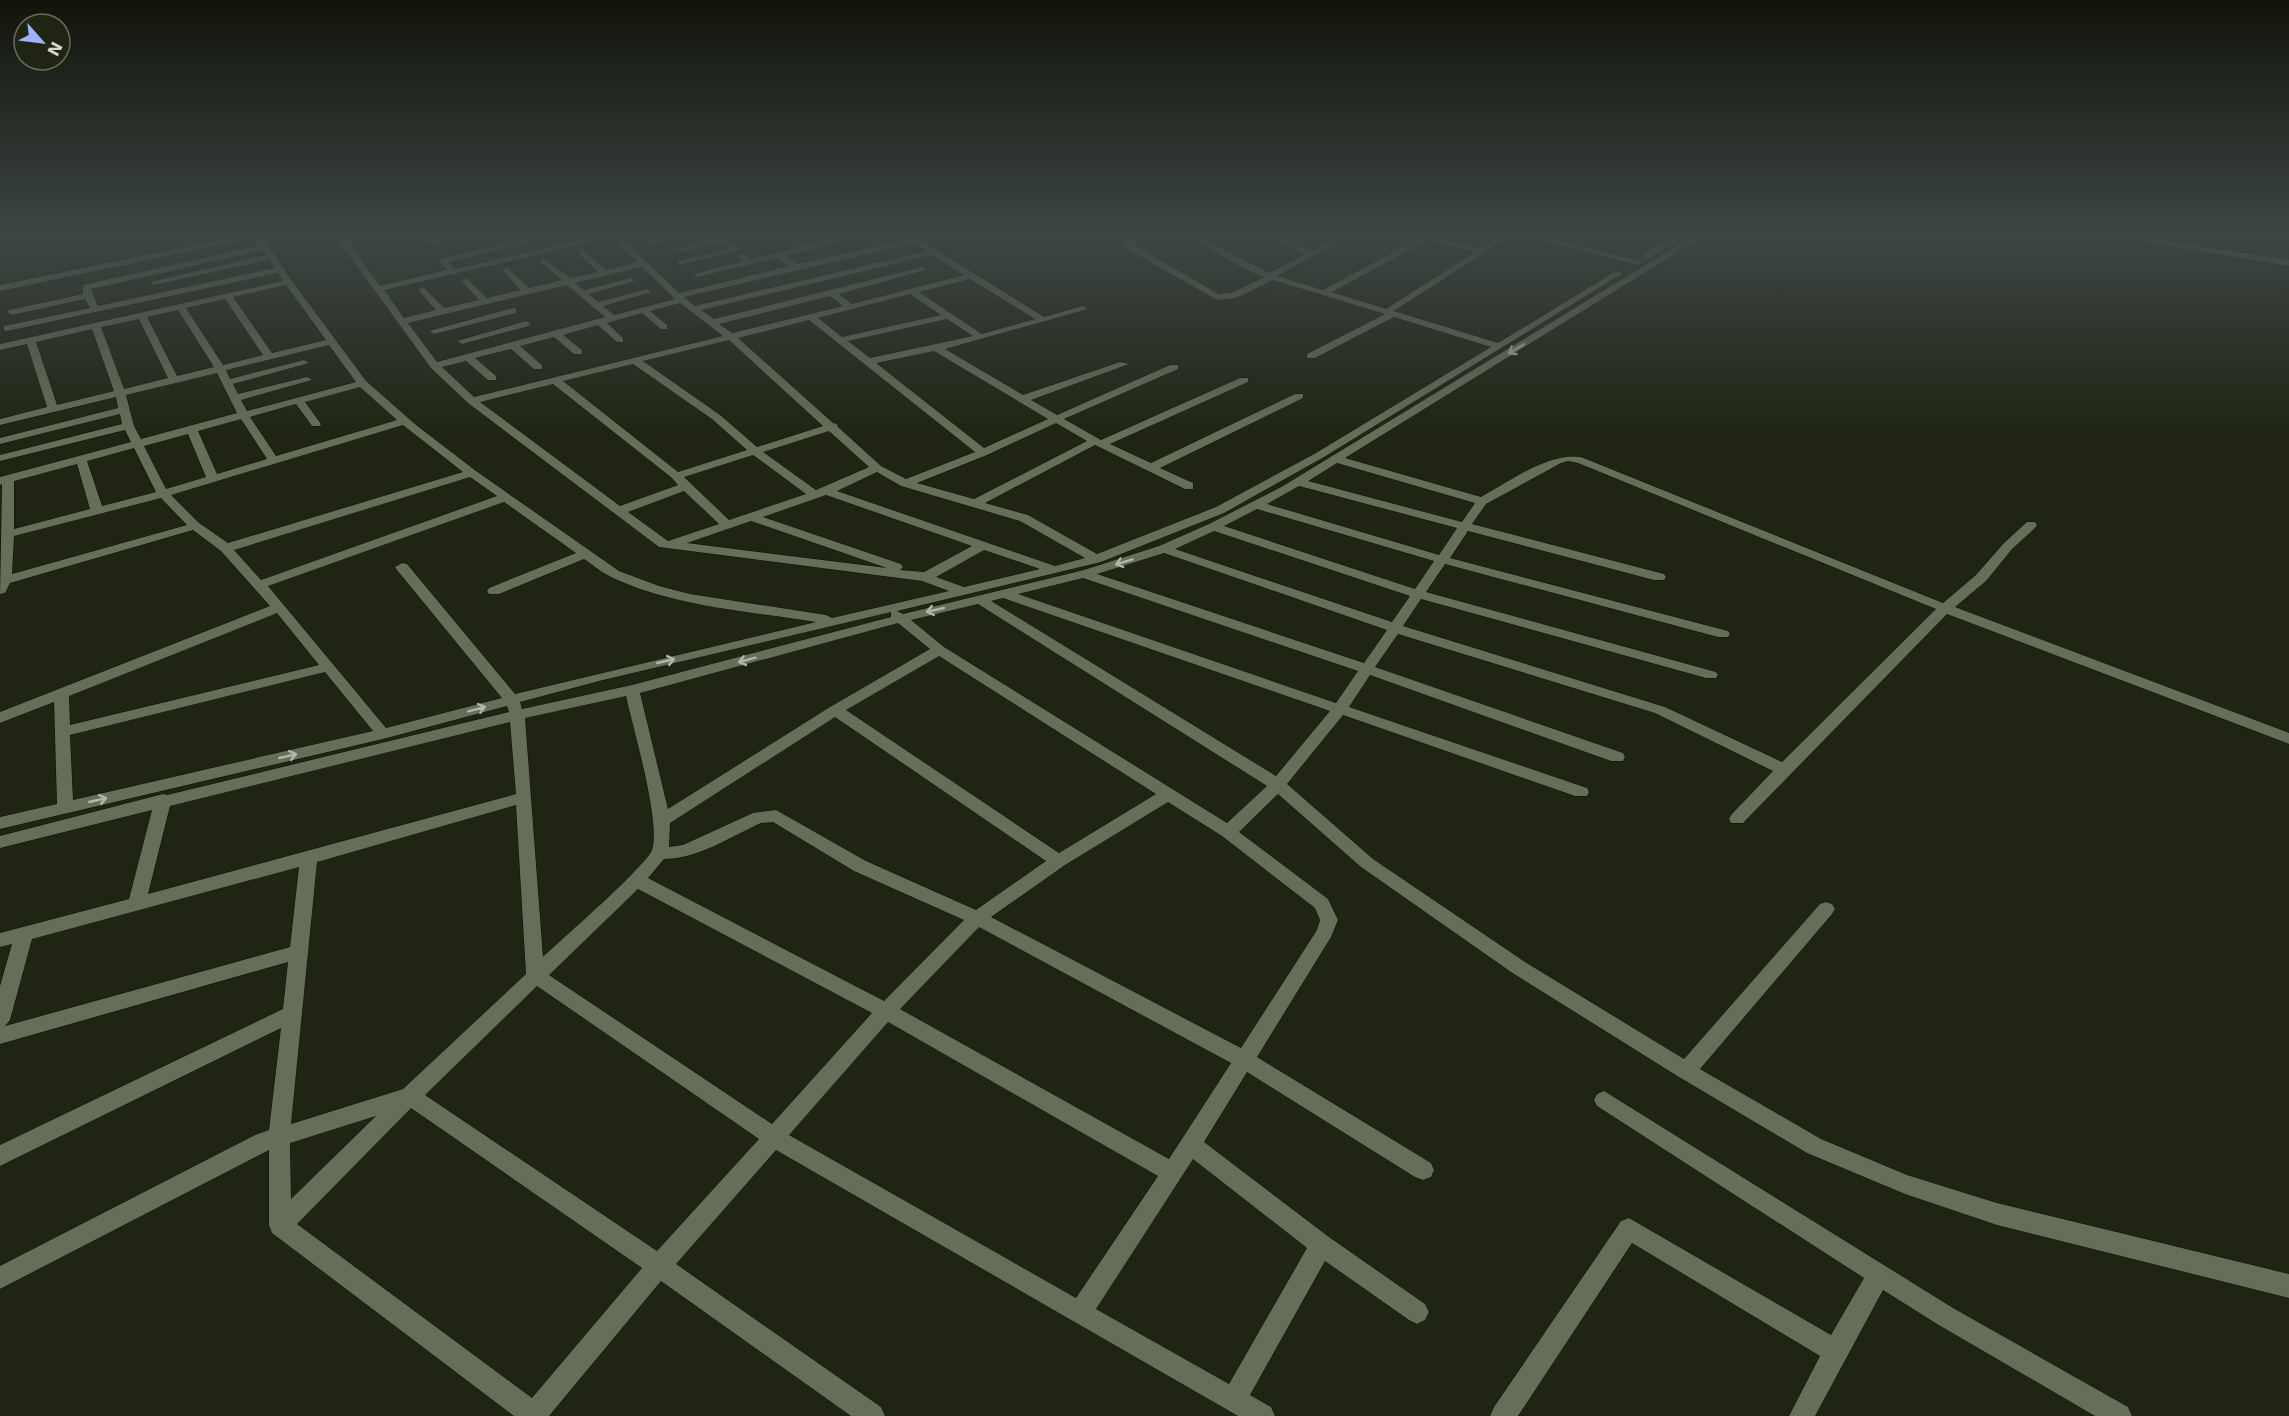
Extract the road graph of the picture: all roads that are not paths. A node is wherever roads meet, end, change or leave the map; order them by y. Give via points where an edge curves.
1 (59, 302) edge
2 (91, 302) edge
3 (128, 302) joint
4 (199, 302) edge
5 (232, 302) edge
6 (302, 302) edge
7 (388, 302) edge
8 (433, 302) edge
9 (480, 302) edge
10 (506, 302) edge
11 (593, 302) edge
12 (608, 302) edge
13 (667, 302) edge
14 (684, 302) edge
15 (722, 302) edge
16 (795, 302) edge
17 (844, 302) edge
18 (869, 302) edge
19 (927, 302) edge
20 (1014, 302) edge
21 (1354, 302) edge
22 (1406, 302) edge
23 (1571, 302) edge
24 (1592, 302) edge
25 (597, 305) junction
26 (180, 306) junction
27 (850, 307) junction
28 (95, 309) junction
29 (693, 309) junction
30 (1083, 309) dead end
31 (643, 310) junction
32 (513, 311) junction
33 (12, 312) dead end
34 (441, 312) junction
35 (1390, 313) junction
36 (138, 315) junction
37 (947, 316) junction
38 (811, 317) junction
39 (612, 318) junction
40 (1043, 320) junction
41 (403, 321) junction
42 (599, 321) junction
43 (711, 323) junction
44 (526, 324) junction
45 (95, 325) junction
46 (664, 327) dead end
47 (7, 328) dead end
48 (434, 331) dead end
49 (555, 333) junction
50 (537, 337) junction
51 (981, 337) junction
52 (732, 338) junction
53 (621, 340) dead end
54 (841, 340) junction
55 (31, 341) junction
56 (462, 341) dead end
57 (331, 342) junction
58 (512, 344) junction
59 (1498, 346) junction
60 (0, 347) edge
61 (936, 348) junction
62 (578, 352) dead end
63 (1311, 356) dead end
64 (268, 357) junction
65 (467, 357) junction
66 (636, 361) junction
67 (867, 362) junction
68 (304, 363) dead end
69 (1124, 364) dead end
70 (435, 366) junction
71 (538, 367) dead end
72 (1174, 367) dead end
73 (220, 369) junction
74 (492, 378) dead end
75 (174, 380) junction
76 (308, 380) dead end
77 (1244, 380) dead end
78 (556, 381) junction
79 (226, 383) junction
80 (362, 383) junction
81 (120, 393) junction
82 (1299, 396) dead end
83 (235, 398) junction
84 (1023, 399) junction
85 (299, 401) junction
86 (472, 401) junction
87 (53, 408) junction
88 (123, 410) junction
89 (244, 416) junction
90 (1056, 419) junction
91 (405, 421) junction
92 (0, 422) edge
93 (316, 424) dead end
94 (128, 426) junction
95 (833, 426) junction
96 (192, 430) junction
97 (0, 441) edge
98 (1098, 443) junction
99 (137, 445) junction
100 (755, 451) junction
101 (983, 453) junction
102 (0, 458) edge
103 (81, 459) junction
104 (1334, 459) junction
105 (274, 461) junction
106 (877, 468) junction
107 (1151, 468) junction
108 (472, 473) junction
109 (676, 476) junction
110 (213, 479) junction
111 (4, 480) edge
112 (1296, 482) junction
113 (905, 483) junction
114 (686, 486) junction
115 (1189, 486) dead end
116 (820, 493) junction
117 (163, 494) junction
118 (506, 497) junction
119 (1482, 501) junction
120 (974, 504) junction
121 (1257, 505) junction
122 (97, 511) junction
123 (618, 511) junction
124 (749, 516) junction
125 (726, 524) junction
126 (2031, 525) dead end
127 (195, 526) junction
128 (1213, 527) junction
129 (1464, 527) junction
130 (4, 534) edge
131 (669, 545) junction
132 (983, 545) junction
133 (226, 548) junction
134 (1164, 549) junction
135 (585, 554) junction
136 (1096, 559) junction
137 (1443, 560) junction
138 (402, 567) dead end
139 (1054, 570) junction
140 (1083, 574) junction
141 (926, 577) junction
142 (1659, 577) dead end
143 (3, 585) edge
144 (259, 585) junction
145 (494, 591) dead end
146 (963, 591) junction
147 (1004, 594) junction
148 (1417, 594) junction
149 (981, 600) junction
150 (279, 607) junction
151 (1944, 608) junction
152 (762, 610) junction
153 (894, 613) junction
154 (835, 621) junction
155 (1395, 628) junction
156 (1723, 634) dead end
157 (765, 637) junction
158 (939, 650) junction
159 (329, 667) junction
160 (1366, 669) junction
161 (1711, 675) dead end
162 (632, 690) junction
163 (61, 693) junction
164 (514, 708) junction
165 (835, 710) junction
166 (1339, 710) junction
167 (0, 718) edge
168 (62, 732) junction
169 (383, 734) junction
170 (2289, 739) edge
171 (1617, 757) dead end
172 (1783, 769) junction
173 (1278, 785) junction
174 (1581, 792) dead end
175 (1168, 794) junction
176 (524, 797) junction
177 (163, 800) junction
178 (66, 807) junction
179 (1737, 819) dead end
180 (662, 820) junction
181 (0, 823) edge
182 (1228, 832) junction
183 (0, 842) edge
184 (660, 853) junction
185 (309, 858) junction
186 (1059, 861) junction
187 (636, 880) junction
188 (137, 904) junction
189 (1826, 909) dead end
190 (977, 918) junction
191 (24, 934) junction
192 (0, 940) edge
193 (298, 952) junction
194 (535, 975) junction
195 (886, 1011) junction
196 (292, 1014) junction
197 (0, 1020) edge
198 (0, 1036) edge
199 (1245, 1060) junction
200 (1686, 1071) junction
201 (410, 1096) junction
202 (1604, 1100) dead end
203 (279, 1137) junction
204 (775, 1138) junction
205 (1191, 1144) junction
206 (0, 1156) edge
207 (1423, 1170) dead end
208 (1173, 1173) junction
209 (280, 1225) junction
210 (1321, 1245) junction
211 (659, 1266) junction
212 (1879, 1274) junction
213 (0, 1278) edge
214 (2289, 1286) edge
215 (1417, 1312) dead end
216 (1080, 1313) junction
217 (1835, 1351) junction
218 (1234, 1400) junction
219 (534, 1416) edge
220 (872, 1416) edge
221 (1262, 1416) edge
222 (1503, 1416) edge
223 (1802, 1416) edge
224 (2119, 1416) edge

1 - 33 street
2 - 28 street
3 - 28 street
3 - 36 street
4 - 26 street
5 - 64 street
6 - 57 street
7 - 41 street
8 - 34 street
9 - 34 street
10 - 32 street
11 - 25 street
12 - 25 street
13 - 31 street
14 - 29 street
15 - 29 street
16 - 43 street
17 - 27 street
18 - 27 street
19 - 37 street
20 - 40 street
21 - 35 street
22 - 35 street
23 - 59 street
24 -> 104 street
25 - 39 street
26 - 36 street
26 - 73 street
27 - 38 street
28 - 47 street
29 - 43 street
30 - 40 street
31 - 39 street
31 - 46 street
32 - 44 street
32 - 48 street
34 - 41 street
35 - 59 street
35 - 63 street
36 - 45 street
36 - 75 street
37 - 51 street
37 - 54 street
38 - 52 street
38 - 54 street
39 - 42 street
40 - 51 street
41 - 70 street
42 - 49 street
42 - 53 street
43 - 52 street
44 - 50 street
44 - 56 street
45 - 55 street
45 - 81 street
49 - 50 street
49 - 62 street
50 - 58 street
51 - 61 street
52 - 66 street
52 - 95 street
54 - 67 street
55 - 60 street
55 - 87 street
57 - 64 street
57 - 80 street
58 - 65 street
58 - 71 street
59 - 136 street via 1320,455 1220,510
61 - 67 street
61 - 84 street
64 - 73 street
65 - 70 street
65 - 74 street
66 - 78 street
66 - 100 street via 716,417
67 - 101 street
68 - 79 street
69 - 84 street
70 - 86 street
72 - 90 street
73 - 75 street
73 - 79 street
75 - 81 street
76 - 83 street
77 - 98 street
78 - 86 street
78 - 109 street
79 - 83 street
80 - 85 street
80 - 91 street
81 - 87 street
81 - 88 street
82 - 107 street
83 - 89 street
84 - 90 street
85 - 89 street
85 - 93 street
86 - 123 street
87 - 92 street
88 - 94 street
88 - 97 street
89 - 96 street
89 - 105 street
90 - 98 street
90 - 101 street
91 - 105 street
91 - 108 street
94 - 99 street
94 - 102 street
95 - 100 street
95 - 106 street
96 - 99 street
96 - 110 street
98 - 107 street
98 - 120 street
99 - 103 street
99 - 117 street
100 - 109 street
100 - 116 street
101 - 113 street
103 - 111 street
103 - 122 street
104 - 112 street
104 - 119 street
105 - 110 street
106 - 113 street
106 - 116 street
107 - 115 street
108 - 118 street
108 - 133 street
109 - 114 street
110 - 117 street
111 - 130 street
112 - 121 street
112 - 129 street
113 - 120 street
114 - 123 street
114 - 125 street
116 - 124 street
116 - 132 street
117 - 122 street
117 - 127 street
118 - 135 street
118 - 144 street
119 - 129 street
119 - 151 street via 1558,460 1574,459
120 - 136 street via 1024,518
121 - 128 street
121 - 137 street
122 - 130 street
123 - 131 street via 659,542
124 - 125 street
124 - 141 street
125 - 131 street
126 - 151 street via 1971,587
127 - 133 street
127 - 143 street
128 - 134 street
128 - 148 street
129 - 137 street
129 - 142 street
130 - 143 street
131 - 141 street
132 - 139 street
132 - 141 street
133 - 144 street
134 -> 140 street
134 - 155 street
135 - 145 street
135 - 152 street via 614,574 654,590
136 - 139 street
137 - 148 street
137 - 156 street
138 - 164 street
139 - 146 street
140 - 147 street
140 - 160 street
141 - 146 street
144 - 150 street
146 - 153 street
147 - 149 street
147 - 166 street
148 - 155 street
148 - 161 street
149 -> 153 street
149 - 173 street
150 - 159 street
150 - 163 street
151 - 170 street
151 - 172 street
152 - 154 street
152 - 157 street via 773,623
153 - 154 street
153 - 158 street
153 -> 162 street
154 - 157 street
155 - 160 street
155 - 172 street via 1660,710
164 -> 157 street
158 - 165 street
158 - 175 street
159 - 168 street
159 - 169 street
160 - 166 street
160 - 171 street
162 - 164 street
162 - 180 street
163 - 167 street
163 - 168 street
169 -> 164 street
164 - 176 street
164 - 177 street
165 - 180 street
165 - 186 street
166 - 173 street
166 - 174 street
168 - 178 street
178 -> 169 street
172 - 179 street
173 - 182 street
173 - 200 street via 1367,863 1518,967
175 - 182 street
175 - 186 street
176 - 185 street
176 - 194 street
177 - 183 street
177 - 188 street
178 - 181 street
180 - 184 street
182 - 199 street via 1315,897 1329,920
184 - 187 street
184 - 190 street via 689,849 759,816 776,816 860,866
185 - 188 street
185 - 193 street
186 - 190 street
187 - 194 street
187 - 195 street
188 - 191 street
189 - 200 street
190 - 195 street
190 - 199 street
191 - 192 street
191 - 197 street
193 - 196 street
193 - 198 street
194 - 201 street
194 - 204 street
195 - 204 street
195 - 208 street
196 - 203 street
196 - 206 street
199 - 205 street
199 - 207 street
200 - 214 street via 1814,1146 1905,1184 1997,1214
201 - 203 street
201 - 209 street
201 - 211 street
202 - 212 street
203 - 209 street
203 - 213 street via 262,1142
204 - 211 street
204 - 216 street
205 - 208 street
205 - 210 street
208 - 216 street
209 - 219 street
210 - 215 street
210 - 218 street
211 - 219 street
211 - 220 street
212 - 217 street
212 - 224 street
216 - 218 street
217 - 222 street via 1629,1229
217 - 223 street
218 - 221 street

